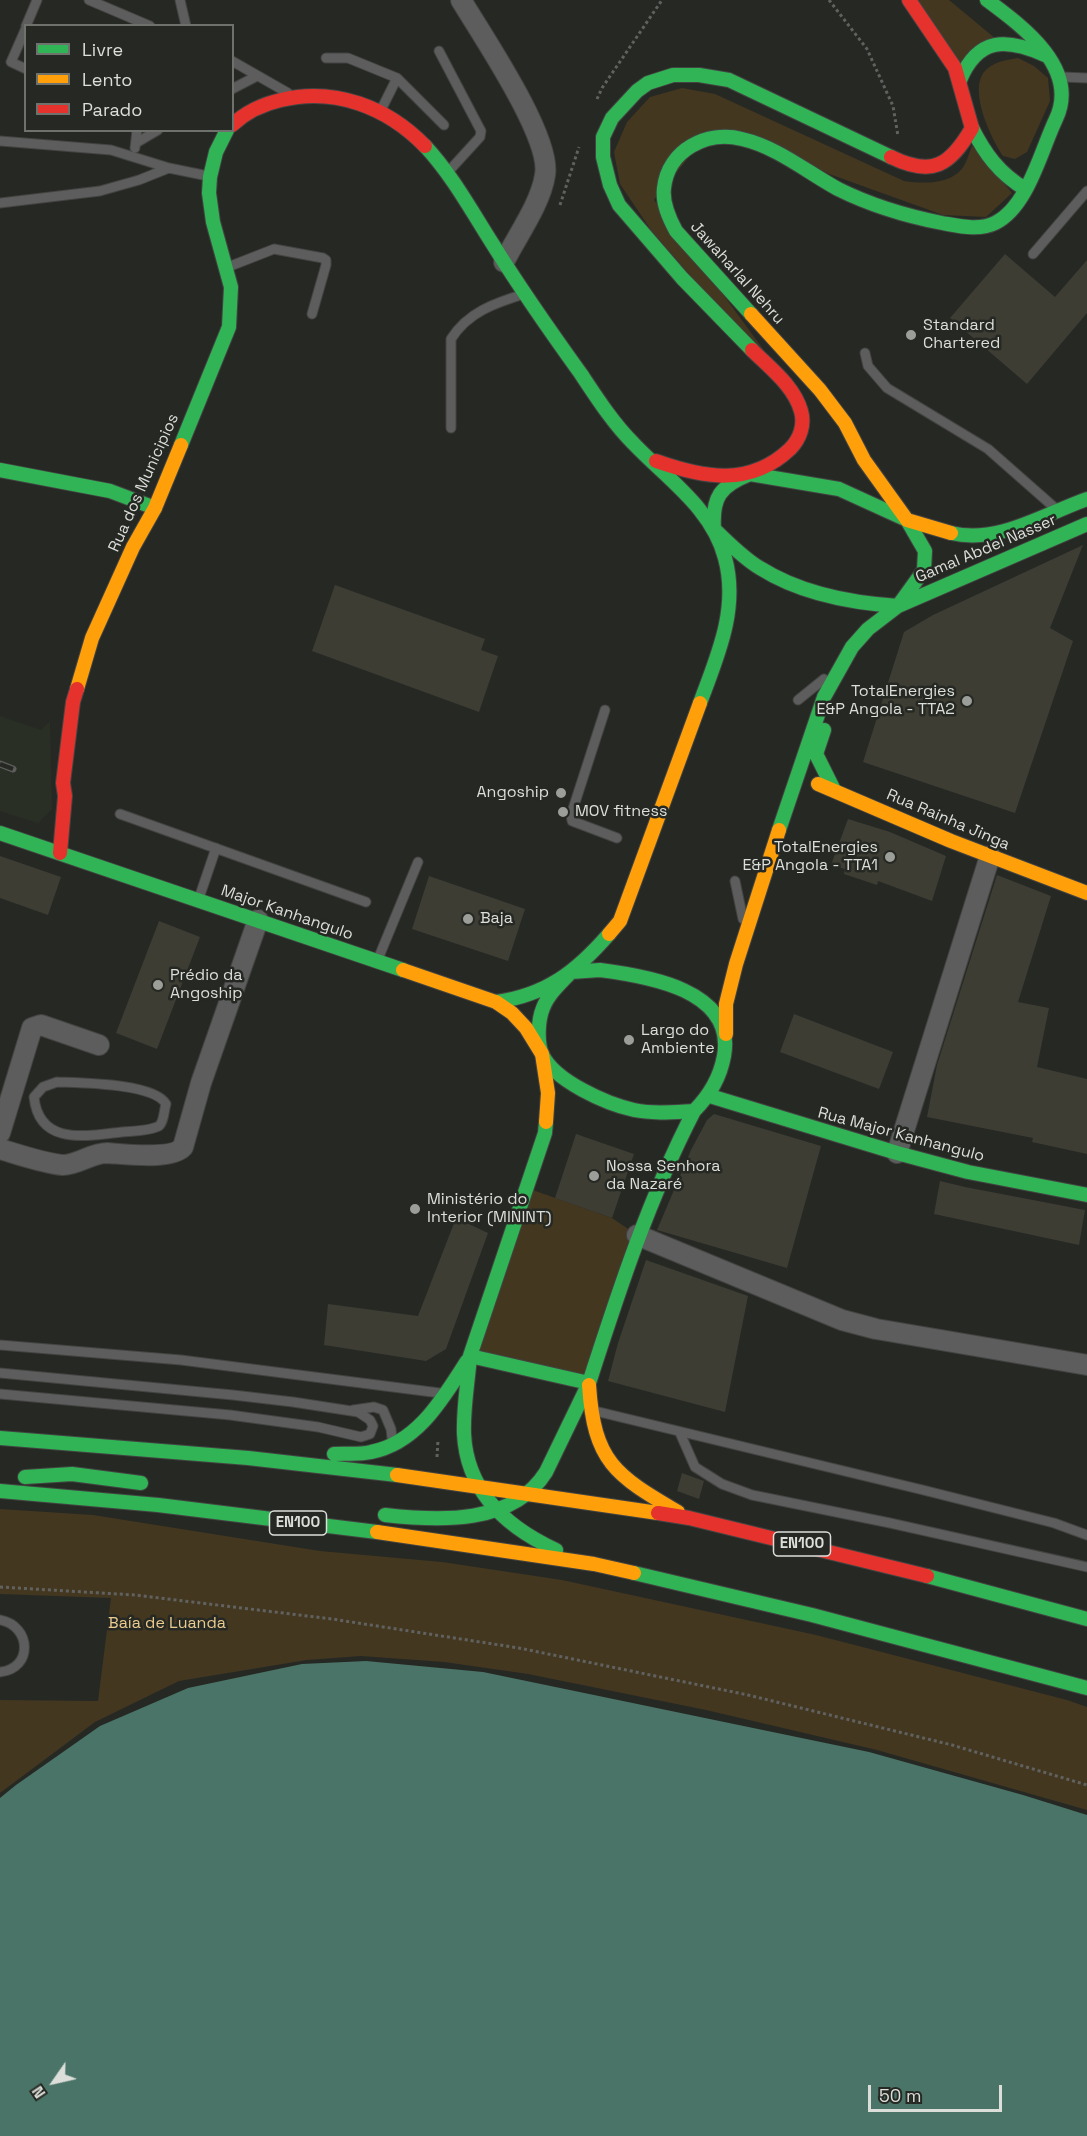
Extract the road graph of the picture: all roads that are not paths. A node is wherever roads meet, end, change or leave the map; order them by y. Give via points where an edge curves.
1 (38, 0) edge
2 (89, 0) edge
3 (180, 0) edge
4 (461, 0) edge
5 (909, 0) edge
6 (987, 0) edge
7 (27, 24) edge
8 (145, 24) edge
9 (186, 24) edge
10 (24, 32) edge
11 (439, 51) dead end
12 (1048, 57) junction
13 (326, 58) dead end
14 (234, 63) edge
15 (24, 68) edge
16 (258, 76) junction
17 (1060, 77) junction
18 (397, 78) junction
19 (1087, 78) edge
20 (960, 80) junction
21 (234, 88) edge
22 (292, 95) junction
23 (380, 112) junction
24 (234, 124) edge
25 (444, 125) dead end
26 (972, 128) junction
27 (137, 132) edge
28 (154, 132) edge
29 (225, 132) edge
30 (0, 141) edge
31 (135, 143) junction
32 (134, 156) junction
33 (169, 168) junction
34 (446, 174) junction
35 (208, 177) junction
36 (1024, 189) junction
37 (1087, 191) edge
38 (0, 203) edge
39 (1033, 254) dead end
40 (504, 262) junction
41 (226, 268) junction
42 (526, 293) junction
43 (312, 314) dead end
44 (865, 353) dead end
45 (451, 428) dead end
46 (647, 456) junction
47 (0, 470) edge
48 (750, 474) junction
49 (1087, 499) edge
50 (155, 508) junction
51 (1056, 510) junction
52 (907, 520) junction
53 (1087, 524) edge
54 (714, 530) junction
55 (1023, 551) junction
56 (898, 606) junction
57 (840, 665) junction
58 (798, 700) dead end
59 (605, 710) dead end
60 (796, 777) junction
61 (834, 790) junction
62 (120, 814) dead end
63 (0, 833) edge
64 (617, 838) dead end
65 (216, 848) junction
66 (60, 853) junction
67 (990, 856) junction
68 (418, 862) dead end
69 (735, 881) dead end
70 (1087, 893) edge
71 (199, 900) junction
72 (366, 902) dead end
73 (258, 920) junction
74 (748, 929) junction
75 (377, 962) junction
76 (571, 972) junction
77 (496, 1002) junction
78 (726, 1034) junction
79 (99, 1045) dead end
80 (542, 1054) junction
81 (6, 1091) edge
82 (710, 1096) junction
83 (34, 1097) junction
84 (694, 1111) junction
85 (0, 1133) edge
86 (0, 1149) edge
87 (897, 1153) junction
88 (1087, 1195) edge
89 (637, 1234) junction
90 (0, 1345) edge
91 (470, 1356) junction
92 (1087, 1365) edge
93 (0, 1373) edge
94 (590, 1383) junction
95 (0, 1394) edge
96 (446, 1394) junction
97 (590, 1410) junction
98 (350, 1411) junction
99 (680, 1433) junction
100 (0, 1438) edge
101 (393, 1446) junction
102 (248, 1458) junction
103 (10, 1477) dead end
104 (155, 1485) dead end
105 (476, 1486) junction
106 (0, 1491) edge
107 (527, 1495) junction
108 (495, 1509) junction
109 (368, 1513) dead end
110 (689, 1518) junction
111 (1087, 1534) edge
112 (594, 1564) junction
113 (1087, 1567) edge
114 (1082, 1616) edge
115 (0, 1620) edge
116 (0, 1672) edge
117 (1087, 1688) edge

1 - 7 lane
2 - 8 lane
3 - 9 lane
4 - 40 street via 537,132 545,154 546,174 539,195
5 - 20 main road via 948,55
6 - 12 main road, Jawaharlal Nehru
10 - 15 lane via 11,62
11 - 34 lane via 481,131 480,137
12 - 17 main road, Jawaharlal Nehru
12 - 20 main road via 1028,46 992,45 979,51 962,71
13 - 18 lane via 348,58
14 - 16 lane
16 - 21 lane
16 - 22 lane
17 - 19 lane
17 - 36 main road, Jawaharlal Nehru via 1061,106
18 - 23 lane
18 - 25 lane
20 - 26 main road
22 - 23 main road via 338,97
22 - 24 main road via 256,107
23 - 34 main road via 417,138
26 - 36 main road via 987,158 999,172
26 - 48 main road via 954,157 926,168 911,167 729,80 681,72 654,79 631,95 611,118 602,138 604,166 612,192 667,261 783,381 801,405 802,431 794,446
27 - 31 lane
28 - 31 lane
29 - 35 main road, Rua dos Municipios
30 - 32 lane via 111,150
31 - 32 lane
32 - 33 lane
33 - 35 lane
33 - 38 lane via 100,191
34 - 40 main road
35 - 41 main road, Rua dos Municipios via 212,226
36 - 52 main road, Jawaharlal Nehru via 1004,219 983,227 965,228 873,204 750,141 727,136 709,137 684,150 668,174 665,204 676,231 820,390
37 - 39 lane
40 - 42 main road
41 - 43 lane via 274,249 323,258 326,265
41 - 50 main road, Rua dos Municipios via 233,304 229,327
42 - 45 lane via 488,306 459,327 451,339
42 - 46 main road via 621,430
44 - 51 lane via 868,366 887,388 988,449
46 - 48 main road, Gamal Abdel Nasser via 698,473
46 - 54 main road via 686,494
47 - 50 main road via 110,490
48 - 52 main road, Gamal Abdel Nasser via 839,489
48 - 54 main road via 731,481 718,493 712,512
49 - 51 main road, Gamal Abdel Nasser
50 - 66 main road, Rua dos Municipios via 92,638 73,702
51 - 52 main road, Gamal Abdel Nasser via 1003,533 975,537
52 - 56 main road, Jawaharlal Nehru via 925,551 924,570
53 - 55 main road, Gamal Abdel Nasser
54 - 56 main road via 739,554 798,586 850,600
54 - 76 main road via 730,581 730,612 723,640 620,921
55 - 56 main road, Gamal Abdel Nasser
55 - 61 main road via 962,591 903,620 866,647 835,702 816,754
56 - 57 main road via 868,629
57 - 58 lane
57 - 60 main road via 824,697
59 - 64 lane via 571,815 572,821
60 - 61 main road, Rua Rainha Jinga
60 - 74 main road
61 - 67 main road, Rua Rainha Jinga
62 - 65 lane
63 - 66 main road, Major Kanhangulo
65 - 71 lane
65 - 72 lane
66 - 71 main road, Major Kanhangulo
67 - 70 main road, Rua Rainha Jinga
67 - 87 street
68 - 75 lane
69 - 74 lane
71 - 73 main road, Major Kanhangulo
73 - 75 main road, Major Kanhangulo
73 - 86 street via 180,1151 166,1155 101,1153 62,1165
74 - 78 main road via 726,1004
75 - 77 main road, Major Kanhangulo
76 - 77 main road via 535,994
76 - 78 main road via 635,974 669,985 708,1006
76 - 80 main road via 542,1010
77 - 80 main road, Major Kanhangulo via 526,1028
78 - 82 main road via 723,1065
79 - 81 street via 36,1025
80 - 84 main road via 566,1079 600,1099 634,1110
80 - 91 main road via 548,1093 545,1133
81 - 83 lane
81 - 85 street
82 - 84 main road
82 - 87 main road, Rua Major Kanhangulo
83 - 83 lane via 40,1119 48,1128 83,1136 158,1126 166,1104 149,1092 87,1083 50,1083
84 - 89 main road
87 - 88 main road, Rua Major Kanhangulo via 968,1172
89 - 92 street via 842,1320
89 - 94 main road
90 - 96 lane via 182,1360
91 - 94 main road
91 - 96 main road
91 - 105 main road via 464,1436
93 - 98 lane via 233,1395
94 - 97 main road, EN100
94 - 107 main road via 551,1464
95 - 98 lane via 230,1415 361,1437 370,1434 370,1420
96 - 101 main road via 422,1425
97 - 99 lane
97 - 110 main road, EN100 via 598,1447 620,1475
98 - 101 lane via 369,1407 383,1410
99 - 111 lane via 923,1490
99 - 113 lane via 695,1467 722,1484 752,1495
100 - 102 main road, EN100
101 - 102 main road via 370,1452
102 - 105 main road, EN100
103 - 104 main road via 72,1474
105 - 107 main road, EN100
105 - 108 main road
106 - 112 main road, EN100 via 158,1505
107 - 108 main road
107 - 110 main road, EN100
108 - 109 main road via 465,1517 415,1519
108 - 112 main road via 513,1528
110 - 114 main road, EN100
112 - 117 main road, EN100 via 823,1618
115 - 116 lane via 15,1626 25,1648 19,1663

